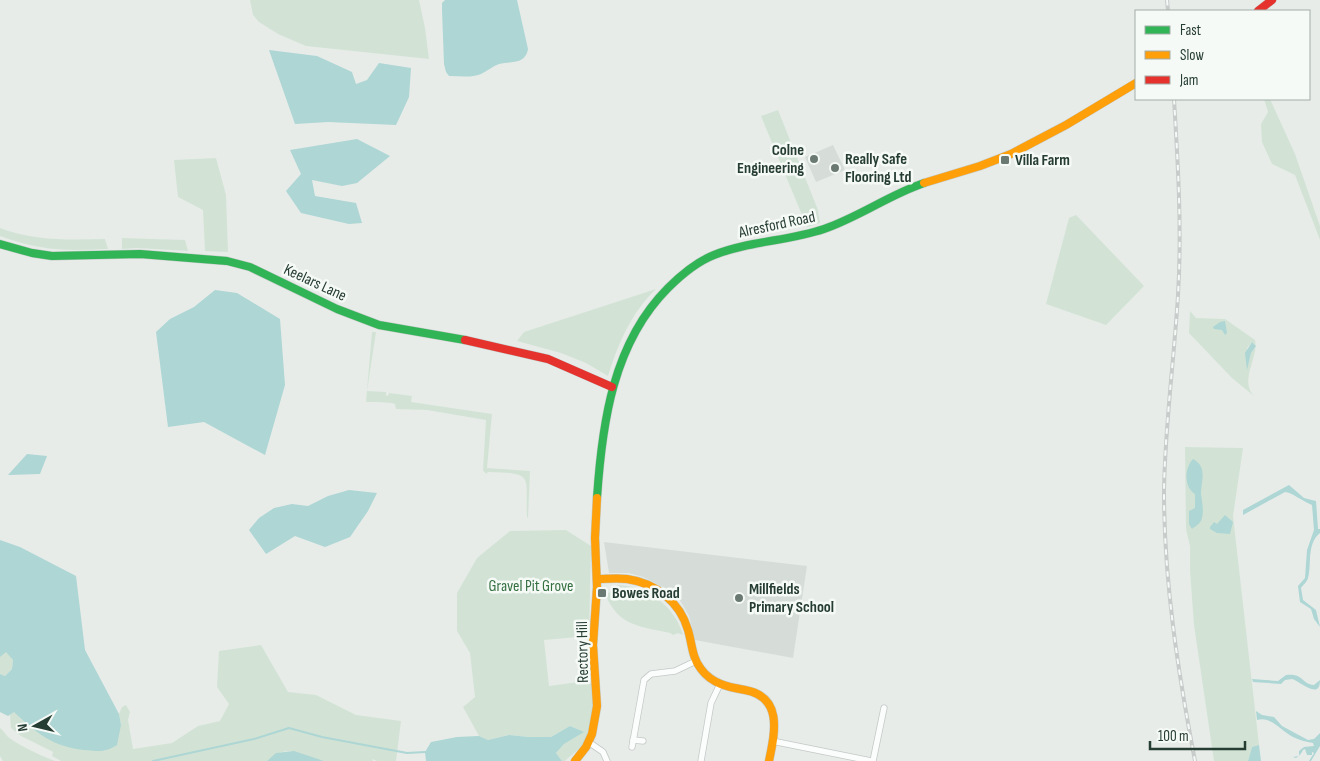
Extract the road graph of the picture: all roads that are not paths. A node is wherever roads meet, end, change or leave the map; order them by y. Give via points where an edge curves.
1 (1272, 0) edge
2 (1259, 10) edge
3 (1135, 84) edge
4 (0, 244) edge
5 (612, 387) junction
6 (595, 537) joint
7 (597, 579) junction
8 (696, 661) junction
9 (720, 684) junction
10 (881, 712) dead end
11 (634, 740) junction
12 (643, 741) dead end
13 (772, 741) junction
14 (590, 743) junction
15 (632, 747) dead end
16 (838, 758) edge
17 (575, 761) edge
18 (607, 761) edge
19 (701, 761) edge
20 (769, 761) edge
21 (872, 761) edge

1 - 2 street
3 - 5 street, Alresford Road via 1005,157 910,188 825,228 732,248 699,261 668,287 644,315 627,347
4 - 5 street, Keelars Lane via 52,256 132,253 230,261 265,273 337,309 379,325 548,359
5 - 6 street, Alresford Road via 599,468
6 - 7 street, Rectory Hill
7 - 8 street via 627,579 660,591 685,620
7 - 14 street, Rectory Hill via 593,643 598,697
8 - 9 street via 708,676
8 - 11 street via 675,671 651,674 644,680
9 - 13 street via 765,698 774,717
9 - 19 street via 711,704
10 - 21 street
11 - 12 street
11 - 15 street
13 - 16 street
13 - 20 street
14 - 17 street, Rectory Hill
14 - 18 street via 603,752
16 - 21 street

